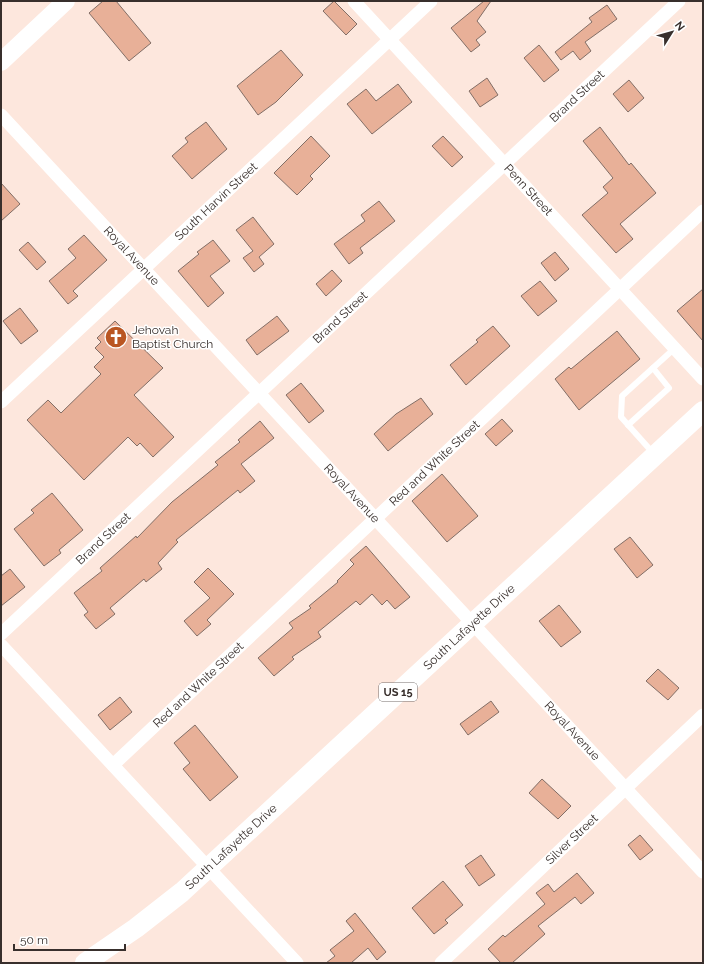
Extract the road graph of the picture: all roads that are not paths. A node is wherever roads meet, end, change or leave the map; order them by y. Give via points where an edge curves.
1 (66, 1) edge
2 (354, 1) edge
3 (431, 1) edge
4 (679, 1) edge
5 (390, 39) junction
6 (1, 62) edge
7 (1, 115) edge
8 (505, 164) junction
9 (703, 211) edge
10 (144, 269) junction
11 (620, 289) junction
12 (675, 348) junction
13 (653, 368) junction
14 (703, 378) edge
15 (259, 394) junction
16 (1, 402) edge
17 (703, 411) edge
18 (628, 425) junction
19 (655, 455) junction
20 (374, 518) junction
21 (472, 624) junction
22 (1, 634) edge
23 (1, 645) edge
24 (703, 715) edge
25 (113, 765) junction
26 (625, 788) junction
27 (208, 868) junction
28 (703, 872) edge
29 (85, 963) edge
30 (297, 963) edge
31 (441, 963) edge

1 - 6 main road
2 - 5 street, Penn Street
3 - 5 street, South Harvin Street
4 - 8 street, Brand Street
5 - 8 street, Penn Street
5 - 10 street, South Harvin Street
7 - 10 street, Royal Avenue
8 - 11 street, Penn Street
8 - 15 street, Brand Street
9 - 11 street, Red and White Street
10 - 15 street, Royal Avenue
10 - 16 street, South Harvin Street
11 - 12 street, Penn Street
11 - 20 street, Red and White Street
12 - 13 lane
12 - 14 street, Penn Street
13 - 18 lane via 622,396 621,417
13 - 18 lane via 668,388
15 - 20 street, Royal Avenue
15 - 22 street, Brand Street
17 - 19 main road, South Lafayette Drive / US 15
18 - 19 lane
19 - 21 main road, South Lafayette Drive / US 15
20 - 21 street, Royal Avenue
20 - 25 street, Red and White Street
21 - 26 street, Royal Avenue
21 - 27 main road, South Lafayette Drive / US 15
23 - 25 street
24 - 26 street, Silver Street
25 - 27 street
26 - 28 street, Royal Avenue
26 - 31 street, Silver Street
27 - 29 main road, South Lafayette Drive / US 15 via 136,928
27 - 30 street

